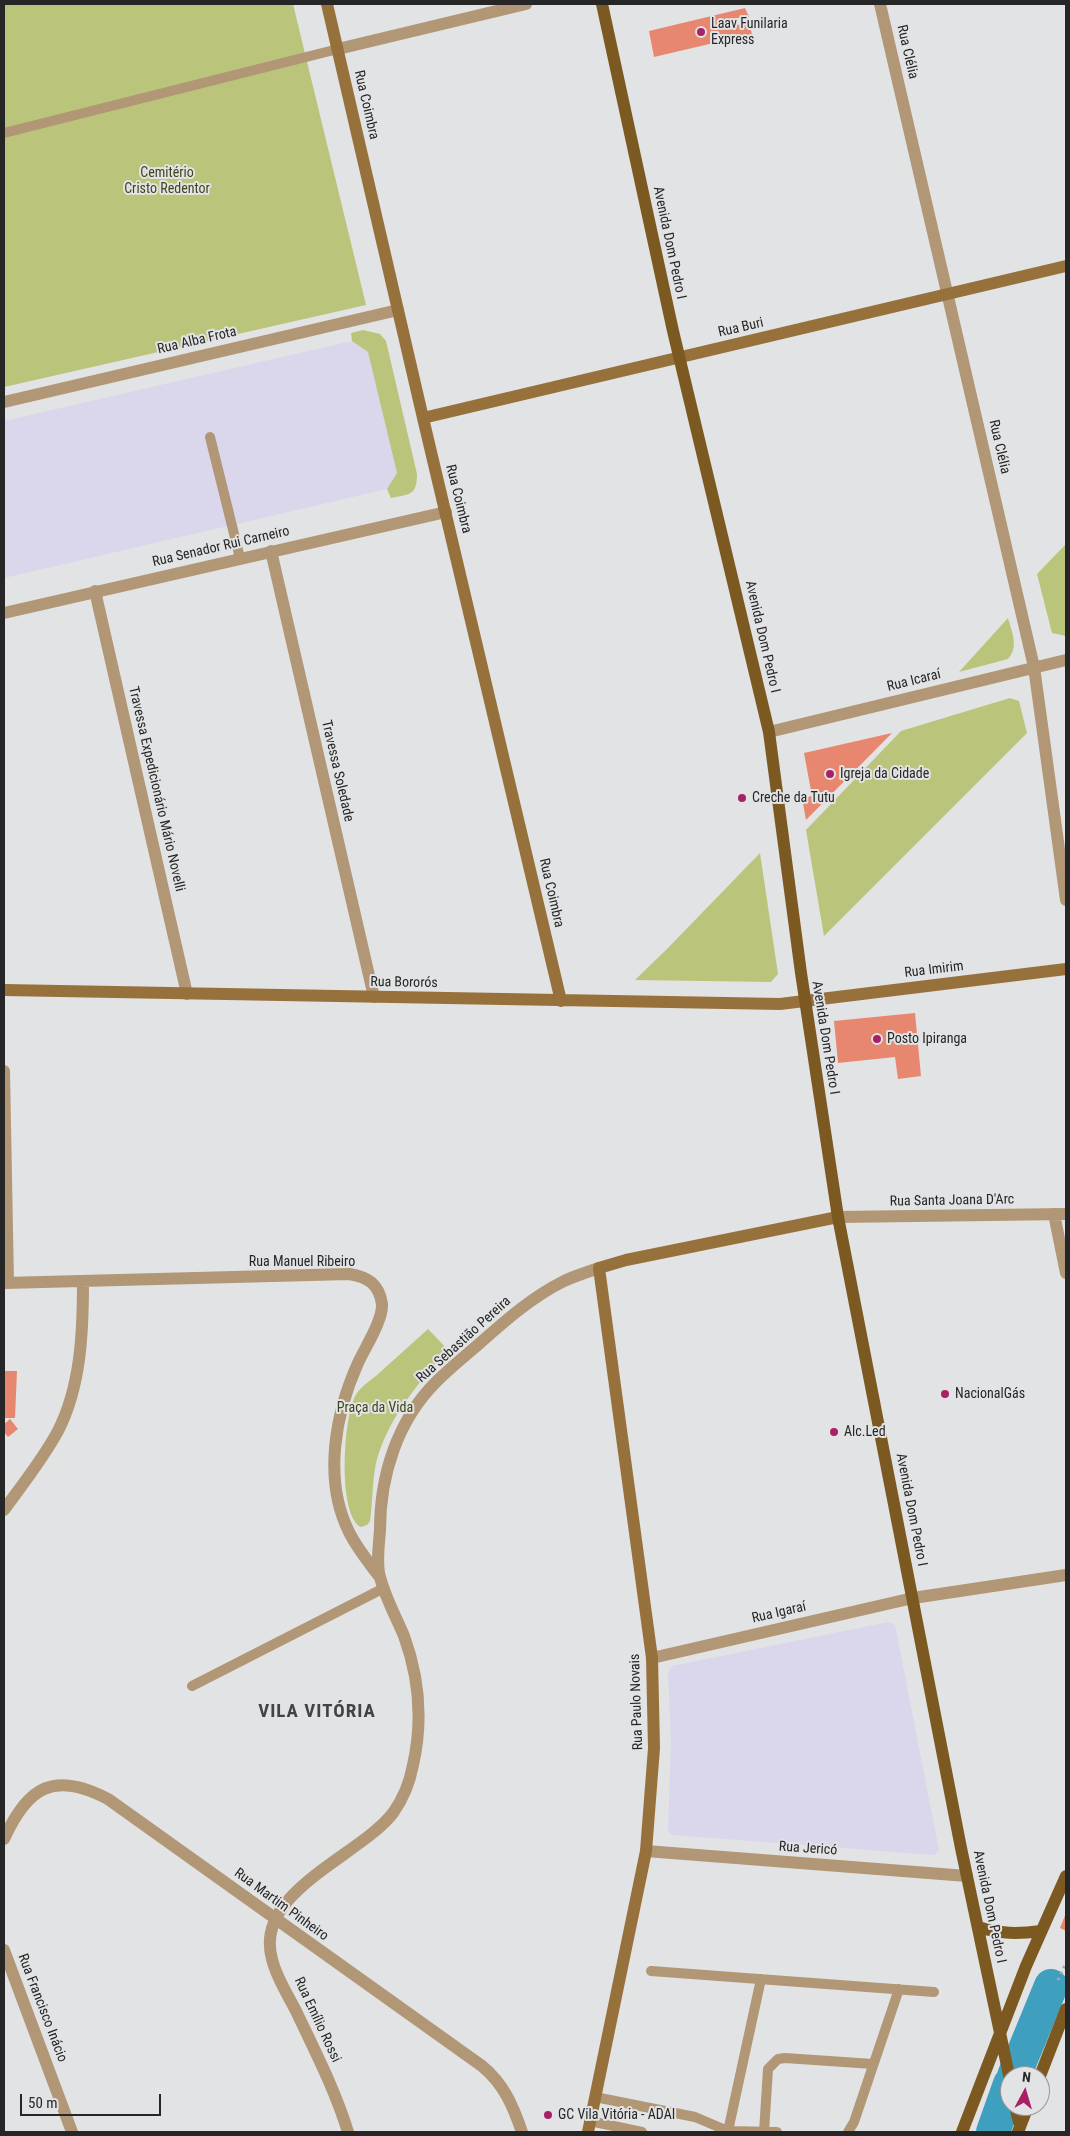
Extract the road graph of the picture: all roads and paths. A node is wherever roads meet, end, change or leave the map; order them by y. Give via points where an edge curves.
1 (327, 4) edge
2 (526, 4) edge
3 (602, 4) edge
4 (880, 4) edge
5 (338, 49) junction
6 (4, 133) edge
7 (1066, 266) edge
8 (948, 294) junction
9 (398, 310) junction
10 (680, 357) junction
11 (4, 402) edge
12 (423, 418) junction
13 (210, 437) dead end
14 (446, 512) junction
15 (270, 551) junction
16 (240, 558) junction
17 (95, 592) junction
18 (4, 612) edge
19 (1066, 660) edge
20 (1034, 667) junction
21 (769, 732) junction
22 (1061, 822) edge
23 (1066, 900) edge
24 (1066, 970) edge
25 (4, 990) edge
26 (187, 994) junction
27 (374, 997) junction
28 (561, 1000) junction
29 (804, 1001) junction
30 (4, 1071) edge
31 (1060, 1214) edge
32 (838, 1218) junction
33 (599, 1268) junction
34 (1066, 1273) edge
35 (83, 1282) junction
36 (6, 1283) edge
37 (4, 1510) edge
38 (1066, 1575) edge
39 (379, 1576) junction
40 (384, 1588) junction
41 (913, 1598) junction
42 (652, 1658) junction
43 (192, 1686) dead end
44 (4, 1839) edge
45 (646, 1851) junction
46 (967, 1876) junction
47 (1066, 1876) edge
48 (276, 1920) junction
49 (978, 1927) junction
50 (1041, 1931) junction
51 (4, 1950) edge
52 (1066, 1963) edge
53 (651, 1971) dead end
54 (761, 1979) junction
55 (1058, 1980) dead end
56 (899, 1989) junction
57 (934, 1992) dead end
58 (1066, 2009) edge
59 (1001, 2034) junction
60 (873, 2064) junction
61 (1007, 2066) edge
62 (1044, 2066) edge
63 (595, 2097) junction
64 (1017, 2116) edge
65 (1025, 2116) edge
66 (589, 2127) edge
67 (1020, 2130) edge
68 (726, 2131) edge
69 (72, 2132) edge
70 (348, 2132) edge
71 (522, 2132) edge
72 (642, 2132) edge
73 (764, 2132) edge
74 (777, 2132) edge
75 (848, 2132) edge
76 (962, 2132) edge

1 - 5 street, Rua Coimbra
2 - 5 street
3 - 10 main road, Avenida Dom Pedro I
4 - 8 street, Rua Clélia
5 - 6 lane
5 - 9 street, Rua Coimbra
7 - 8 street, Rua Buri
8 - 10 street, Rua Buri
8 - 20 street, Rua Clélia
9 - 11 street, Rua Alba Frota
9 - 12 street, Rua Coimbra
10 - 12 street, Rua Buri
10 - 21 main road, Avenida Dom Pedro I
12 - 14 street, Rua Coimbra
13 - 16 lane
14 - 15 street, Rua Senador Rui Carneiro
14 - 28 street, Rua Coimbra
15 - 16 street, Rua Senador Rui Carneiro
15 - 27 street, Travessa Soledade
16 - 17 street, Rua Senador Rui Carneiro
17 - 18 street, Rua Senador Rui Carneiro
17 - 26 street, Travessa Expedicionário Mário Novelli
19 - 20 street, Rua Icaraí
20 - 21 street, Rua Icaraí
20 - 22 street, Rua Clélia
21 - 29 main road, Avenida Dom Pedro I
22 - 23 street, Rua Clélia
24 - 29 street, Rua Imirim
25 - 26 street, Rua Bororós
26 - 27 street, Rua Bororós
27 - 28 street, Rua Bororós
28 - 29 street, Rua Bororós via 780,1004
29 - 32 main road, Avenida Dom Pedro I
30 - 36 street
31 - 32 street, Rua Santa Joana D'Arc
31 - 34 street
32 - 33 street, Rua Sebastião Pereira
32 - 41 main road, Avenida Dom Pedro I
33 - 39 street, Rua Sebastião Pereira via 566,1280 512,1315 421,1399 400,1436 381,1491
33 - 42 street, Rua Paulo Novais
35 - 36 street, Rua Manuel Ribeiro
35 - 37 street via 80,1352 68,1406 58,1431
35 - 39 street, Rua Manuel Ribeiro via 349,1274 364,1277 375,1285 382,1305 380,1318 343,1406 336,1435 334,1471 348,1532
38 - 41 street, Rua Igaraí
39 - 40 street, Rua Sebastião Pereira
40 - 43 lane
40 - 48 street, Rua Sebastião Pereira via 405,1638 418,1686 417,1741 406,1789 393,1813 376,1830 300,1887
41 - 42 street, Rua Igaraí
41 - 46 main road, Avenida Dom Pedro I
42 - 45 street, Rua Paulo Novais via 654,1748
44 - 48 street, Rua Martim Pinheiro via 18,1812 37,1791 58,1785 76,1786 108,1799
45 - 46 street, Rua Jericó
45 - 63 street, Rua Paulo Novais
46 - 49 main road, Avenida Dom Pedro I
47 - 50 main road
48 - 70 street, Rua Emílio Rossi via 270,1938 272,1960 326,2074
48 - 71 street, Rua Martim Pinheiro via 494,2077 512,2104
49 - 50 main road via 1013,1934
49 - 59 main road, Avenida Dom Pedro I
50 - 59 main road
51 - 69 street, Rua Francisco Inácio
52 - 55 path
53 - 54 lane
54 - 56 lane
54 - 68 lane
56 - 57 lane
56 - 60 lane
58 - 62 main road
59 - 61 main road, Avenida Dom Pedro I
59 - 76 main road
60 - 73 lane via 778,2059 768,2069
60 - 75 lane
63 - 66 street, Rua Paulo Novais
63 - 68 lane via 695,2117
64 - 67 main road
65 - 67 main road
66 - 72 lane
68 - 73 lane
73 - 74 lane

